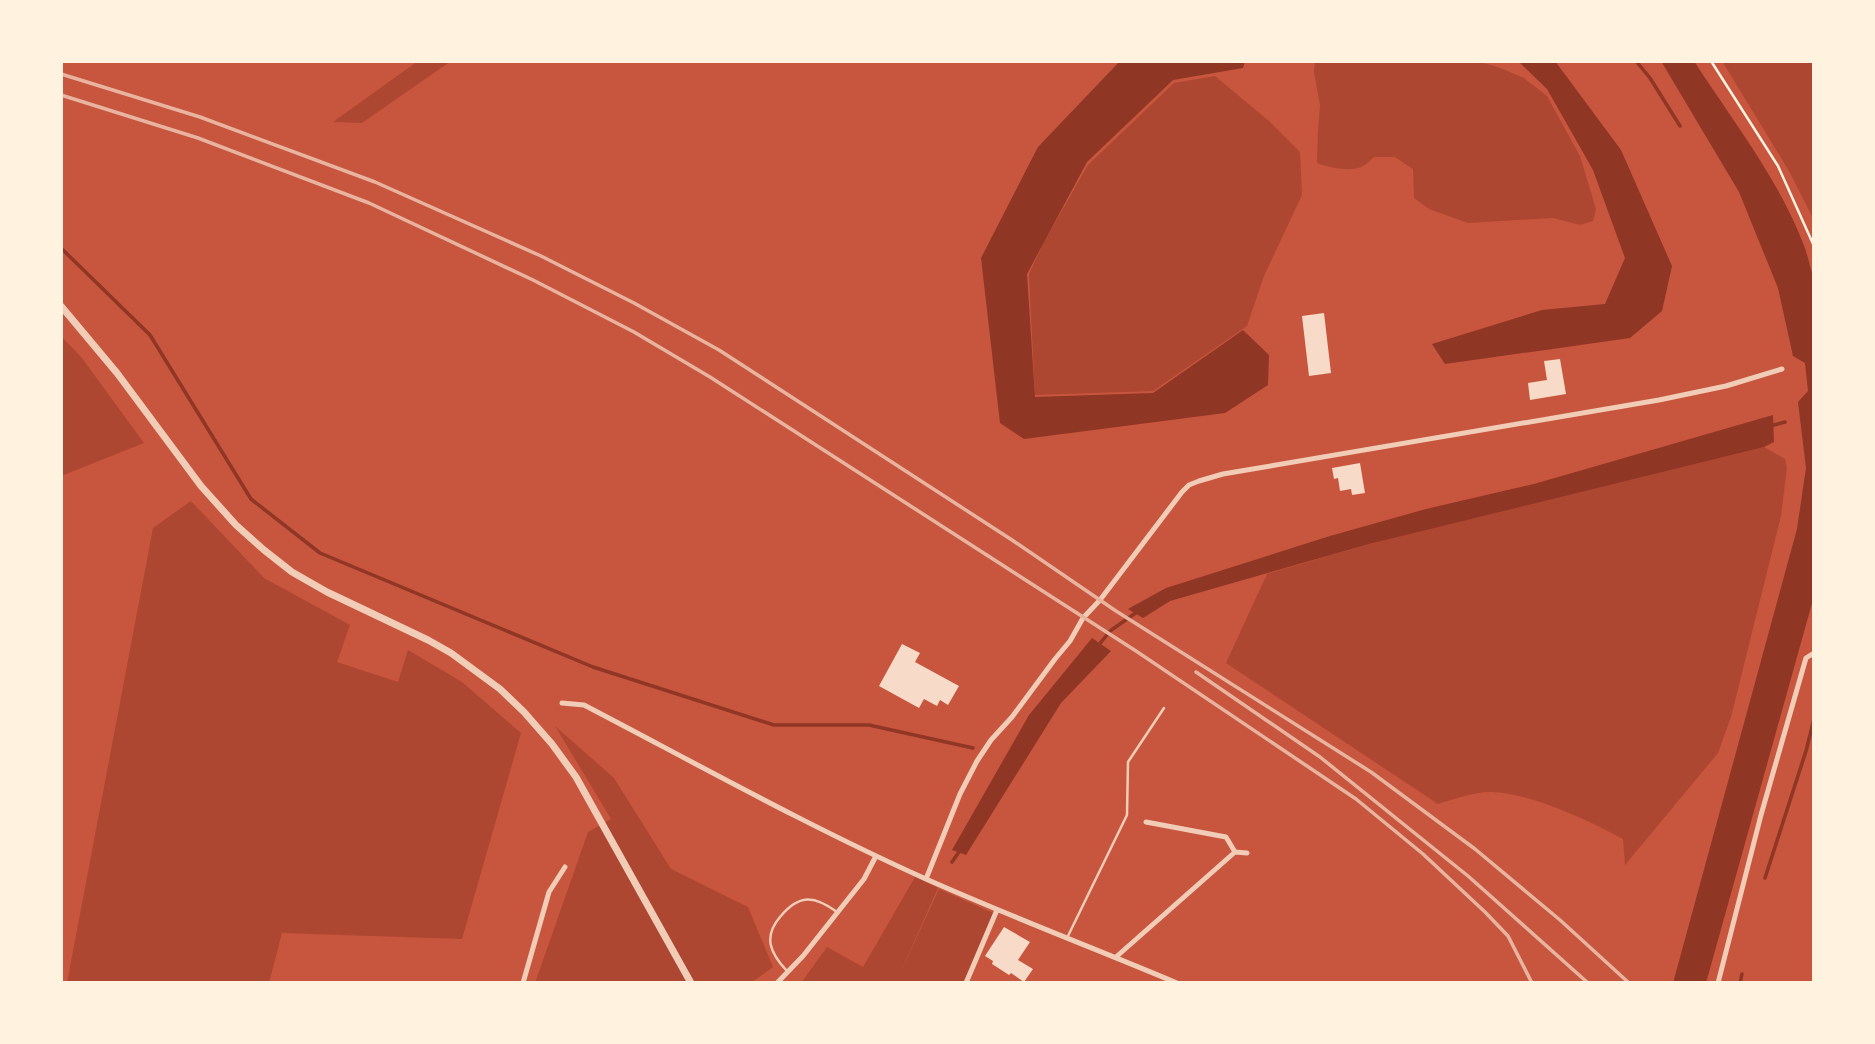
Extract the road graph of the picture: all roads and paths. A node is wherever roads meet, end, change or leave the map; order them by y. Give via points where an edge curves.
1 (1711, 61) edge
2 (1814, 246) edge
3 (61, 306) edge
4 (1782, 369) dead end
5 (1814, 653) edge
6 (562, 703) dead end
7 (1164, 708) dead end
8 (1146, 822) dead end
9 (1235, 852) junction
10 (1247, 853) dead end
11 (876, 856) junction
12 (565, 867) dead end
13 (926, 879) junction
14 (997, 910) junction
15 (837, 912) junction
16 (1067, 938) junction
17 (1116, 957) junction
18 (788, 972) junction
19 (523, 983) edge
20 (691, 983) edge
21 (777, 983) edge
22 (965, 983) edge
23 (1177, 983) edge
24 (1718, 983) edge

1 - 2 path via 1778,166
3 - 20 street via 201,486 264,550 327,592 452,653 524,712 576,776
4 - 13 street via 1659,400 1223,474 1189,485 984,750 960,794
5 - 24 street via 1806,657
6 - 11 street via 584,705
7 - 16 lane via 1128,762 1127,815
8 - 9 street via 1226,837
9 - 10 street
9 - 17 street
11 - 13 street
11 - 15 street
12 - 19 street via 549,892
13 - 14 street
14 - 16 street
14 - 22 street
15 - 18 street
15 - 18 lane via 827,904 805,899 793,903 772,926 771,946
16 - 17 street
17 - 23 street
18 - 21 street

